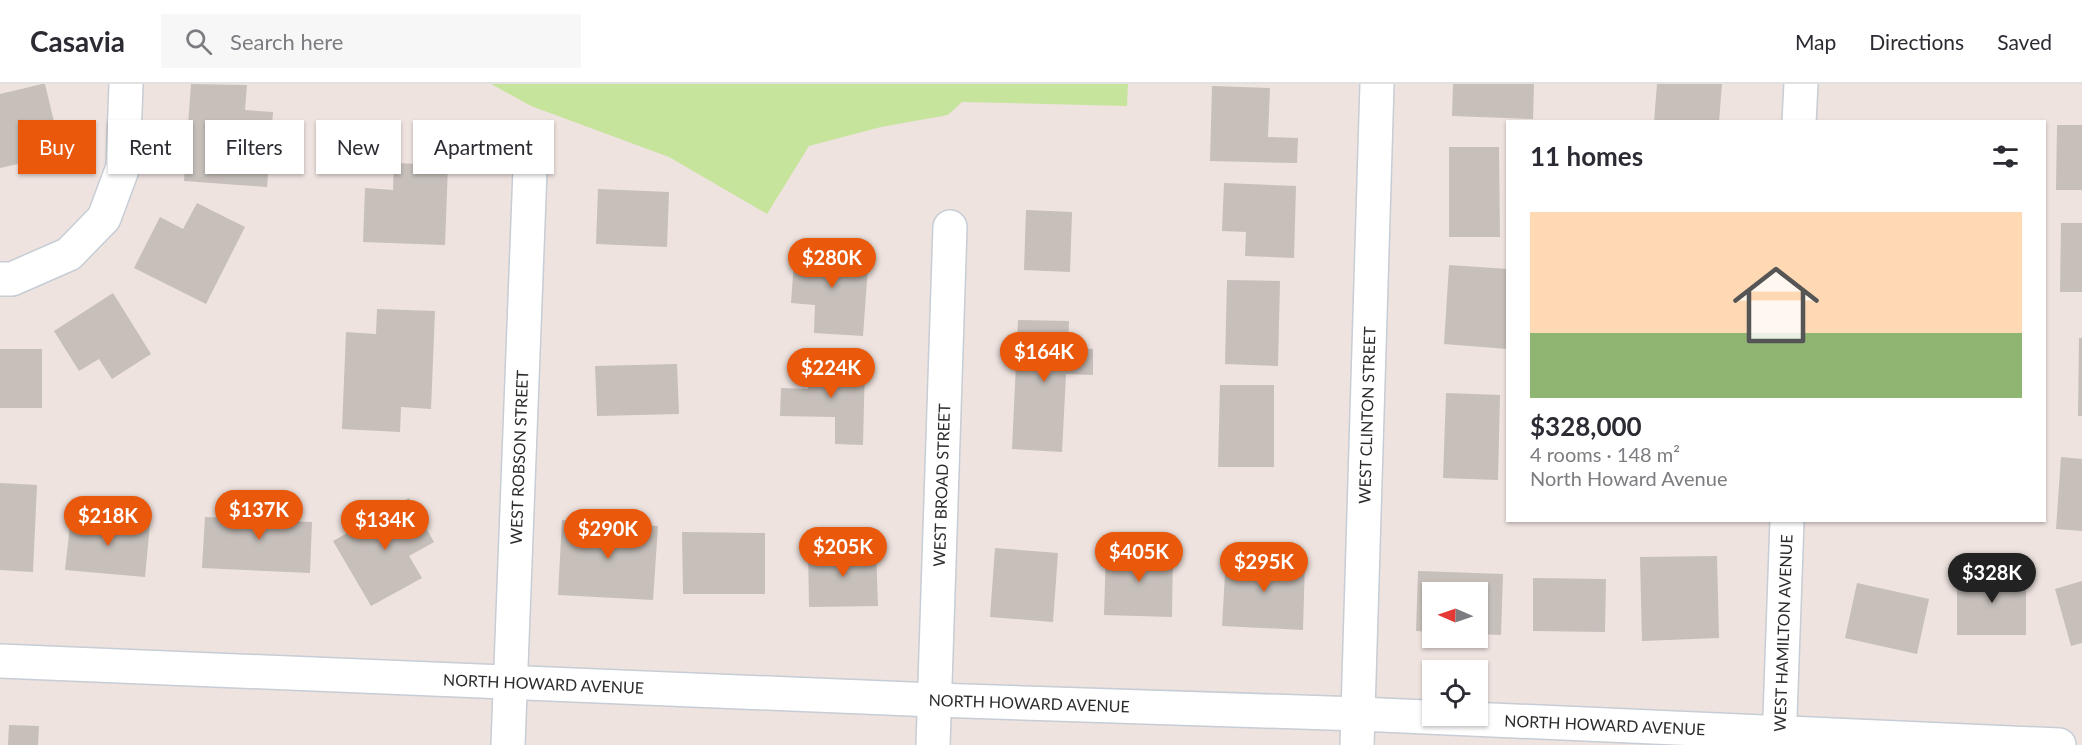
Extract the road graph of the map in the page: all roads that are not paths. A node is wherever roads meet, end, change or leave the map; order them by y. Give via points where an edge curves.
1 (126, 84) edge
2 (1377, 84) edge
3 (1801, 84) edge
4 (1799, 120) edge
5 (530, 174) edge
6 (951, 227) dead end
7 (0, 279) edge
8 (1787, 522) edge
9 (0, 661) edge
10 (510, 682) junction
11 (934, 700) junction
12 (1358, 730) edge
13 (1780, 739) edge
14 (508, 745) edge
15 (933, 745) edge
16 (2059, 745) edge

1 - 7 street via 123,167 104,218 69,254 12,279
2 - 12 street, WEST CLINTON STREET
3 - 4 street
5 - 10 street, WEST ROBSON STREET
6 - 11 street, WEST BROAD STREET
8 - 13 street, WEST HAMILTON AVENUE
9 - 10 street, NORTH HOWARD AVENUE
10 - 11 street, NORTH HOWARD AVENUE
10 - 14 street, WEST ROBSON STREET
11 - 12 street, NORTH HOWARD AVENUE
11 - 15 street, WEST BROAD STREET
12 - 13 street, NORTH HOWARD AVENUE
13 - 16 street, NORTH HOWARD AVENUE

